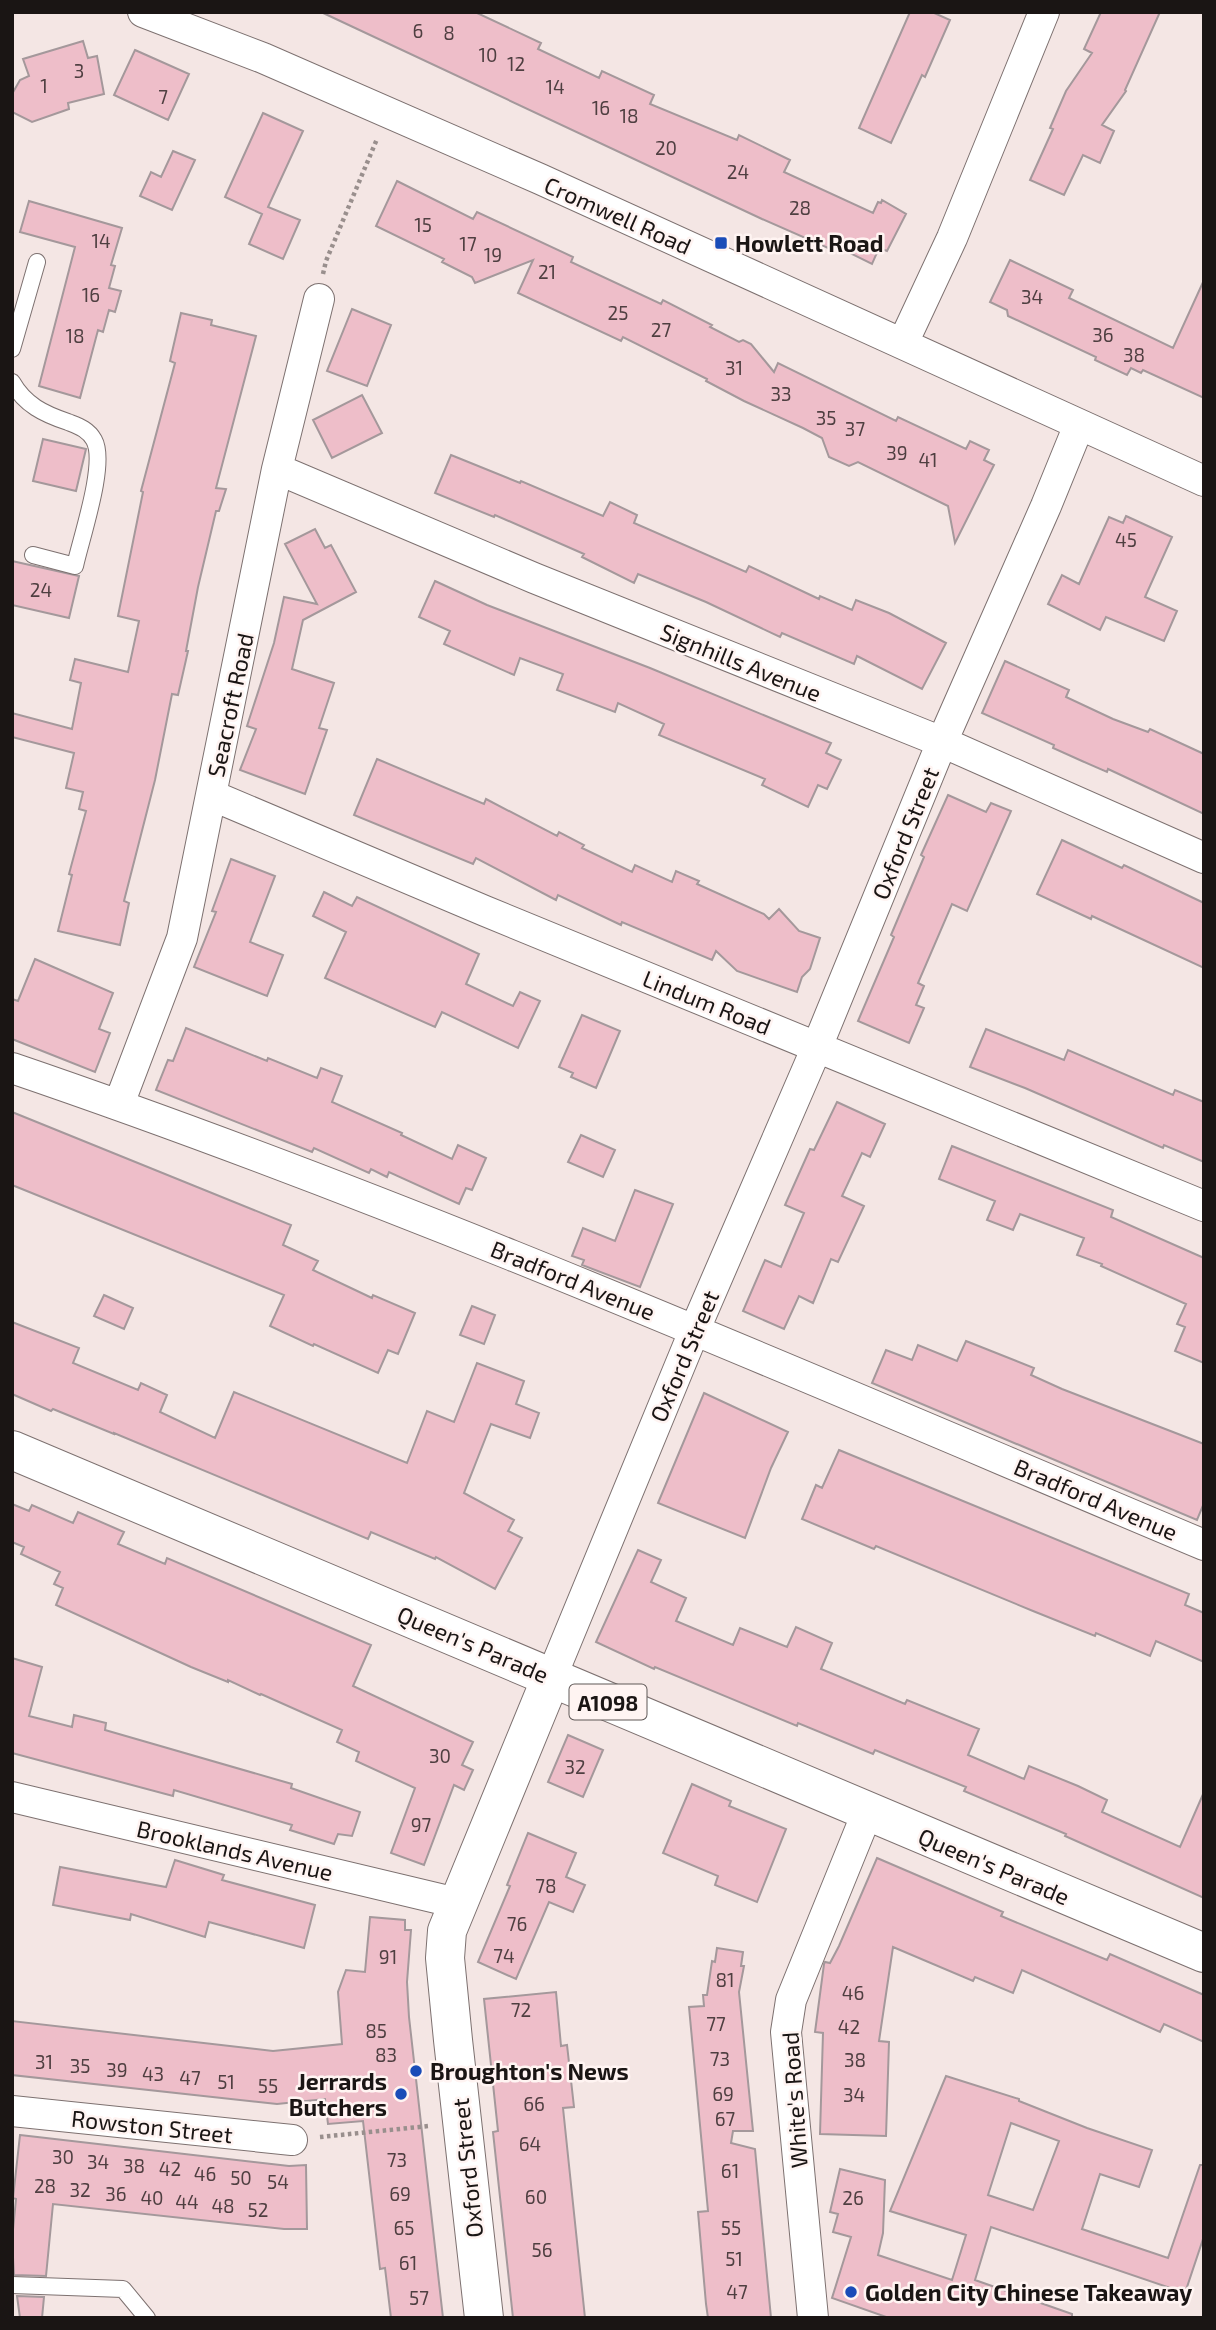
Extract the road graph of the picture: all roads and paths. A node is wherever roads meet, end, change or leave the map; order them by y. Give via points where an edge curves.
1 (143, 12) edge
2 (1044, 12) edge
3 (389, 113) junction
4 (37, 262) dead end
5 (319, 299) joint
6 (903, 343) junction
7 (12, 349) edge
8 (12, 383) edge
9 (1079, 425) junction
10 (277, 469) junction
11 (1204, 481) edge
12 (33, 555) dead end
13 (942, 742) junction
14 (211, 795) junction
15 (1204, 858) edge
16 (817, 1047) junction
17 (12, 1068) edge
18 (119, 1104) junction
19 (1204, 1206) edge
20 (695, 1329) junction
21 (12, 1450) edge
22 (1204, 1545) edge
23 (551, 1678) junction
24 (12, 1797) edge
25 (867, 1813) junction
26 (457, 1903) junction
27 (1204, 1954) edge
28 (12, 2111) edge
29 (461, 2123) junction
30 (292, 2140) joint
31 (12, 2285) edge
32 (147, 2318) edge
33 (484, 2318) edge
34 (813, 2318) edge

1 - 3 street, Cromwell Road
2 - 6 street via 952,238
3 - 5 path via 326,261
3 - 6 street, Cromwell Road
4 - 7 lane
5 - 10 street, Seacroft Road
6 - 9 street, Cromwell Road
8 - 12 lane via 40,411 86,430 99,455 75,566
9 - 11 street, Cromwell Road
9 - 13 street, Oxford Street
10 - 13 street, Signhills Avenue
10 - 14 street, Seacroft Road
13 - 15 street, Signhills Avenue
13 - 16 street, Oxford Street
14 - 16 street, Lindum Road
14 - 18 street, Seacroft Road via 182,938
16 - 19 street, Lindum Road
16 - 20 street, Oxford Street
17 - 18 street, Bradford Avenue
18 - 20 street, Bradford Avenue
20 - 22 street, Bradford Avenue
20 - 23 street, Oxford Street
21 - 23 main road, Queen's Parade / A1098
23 - 25 main road, Queen's Parade / A1098
23 - 26 main road, Oxford Street
24 - 26 street, Brooklands Avenue
25 - 27 main road, Queen's Parade / A1098
25 - 34 street, White's Road via 791,2000 786,2032
26 - 29 main road, Oxford Street via 447,1931 445,1958
28 - 30 street, Rowston Street
29 - 30 path
29 - 33 main road, Oxford Street
31 - 32 lane via 122,2289

